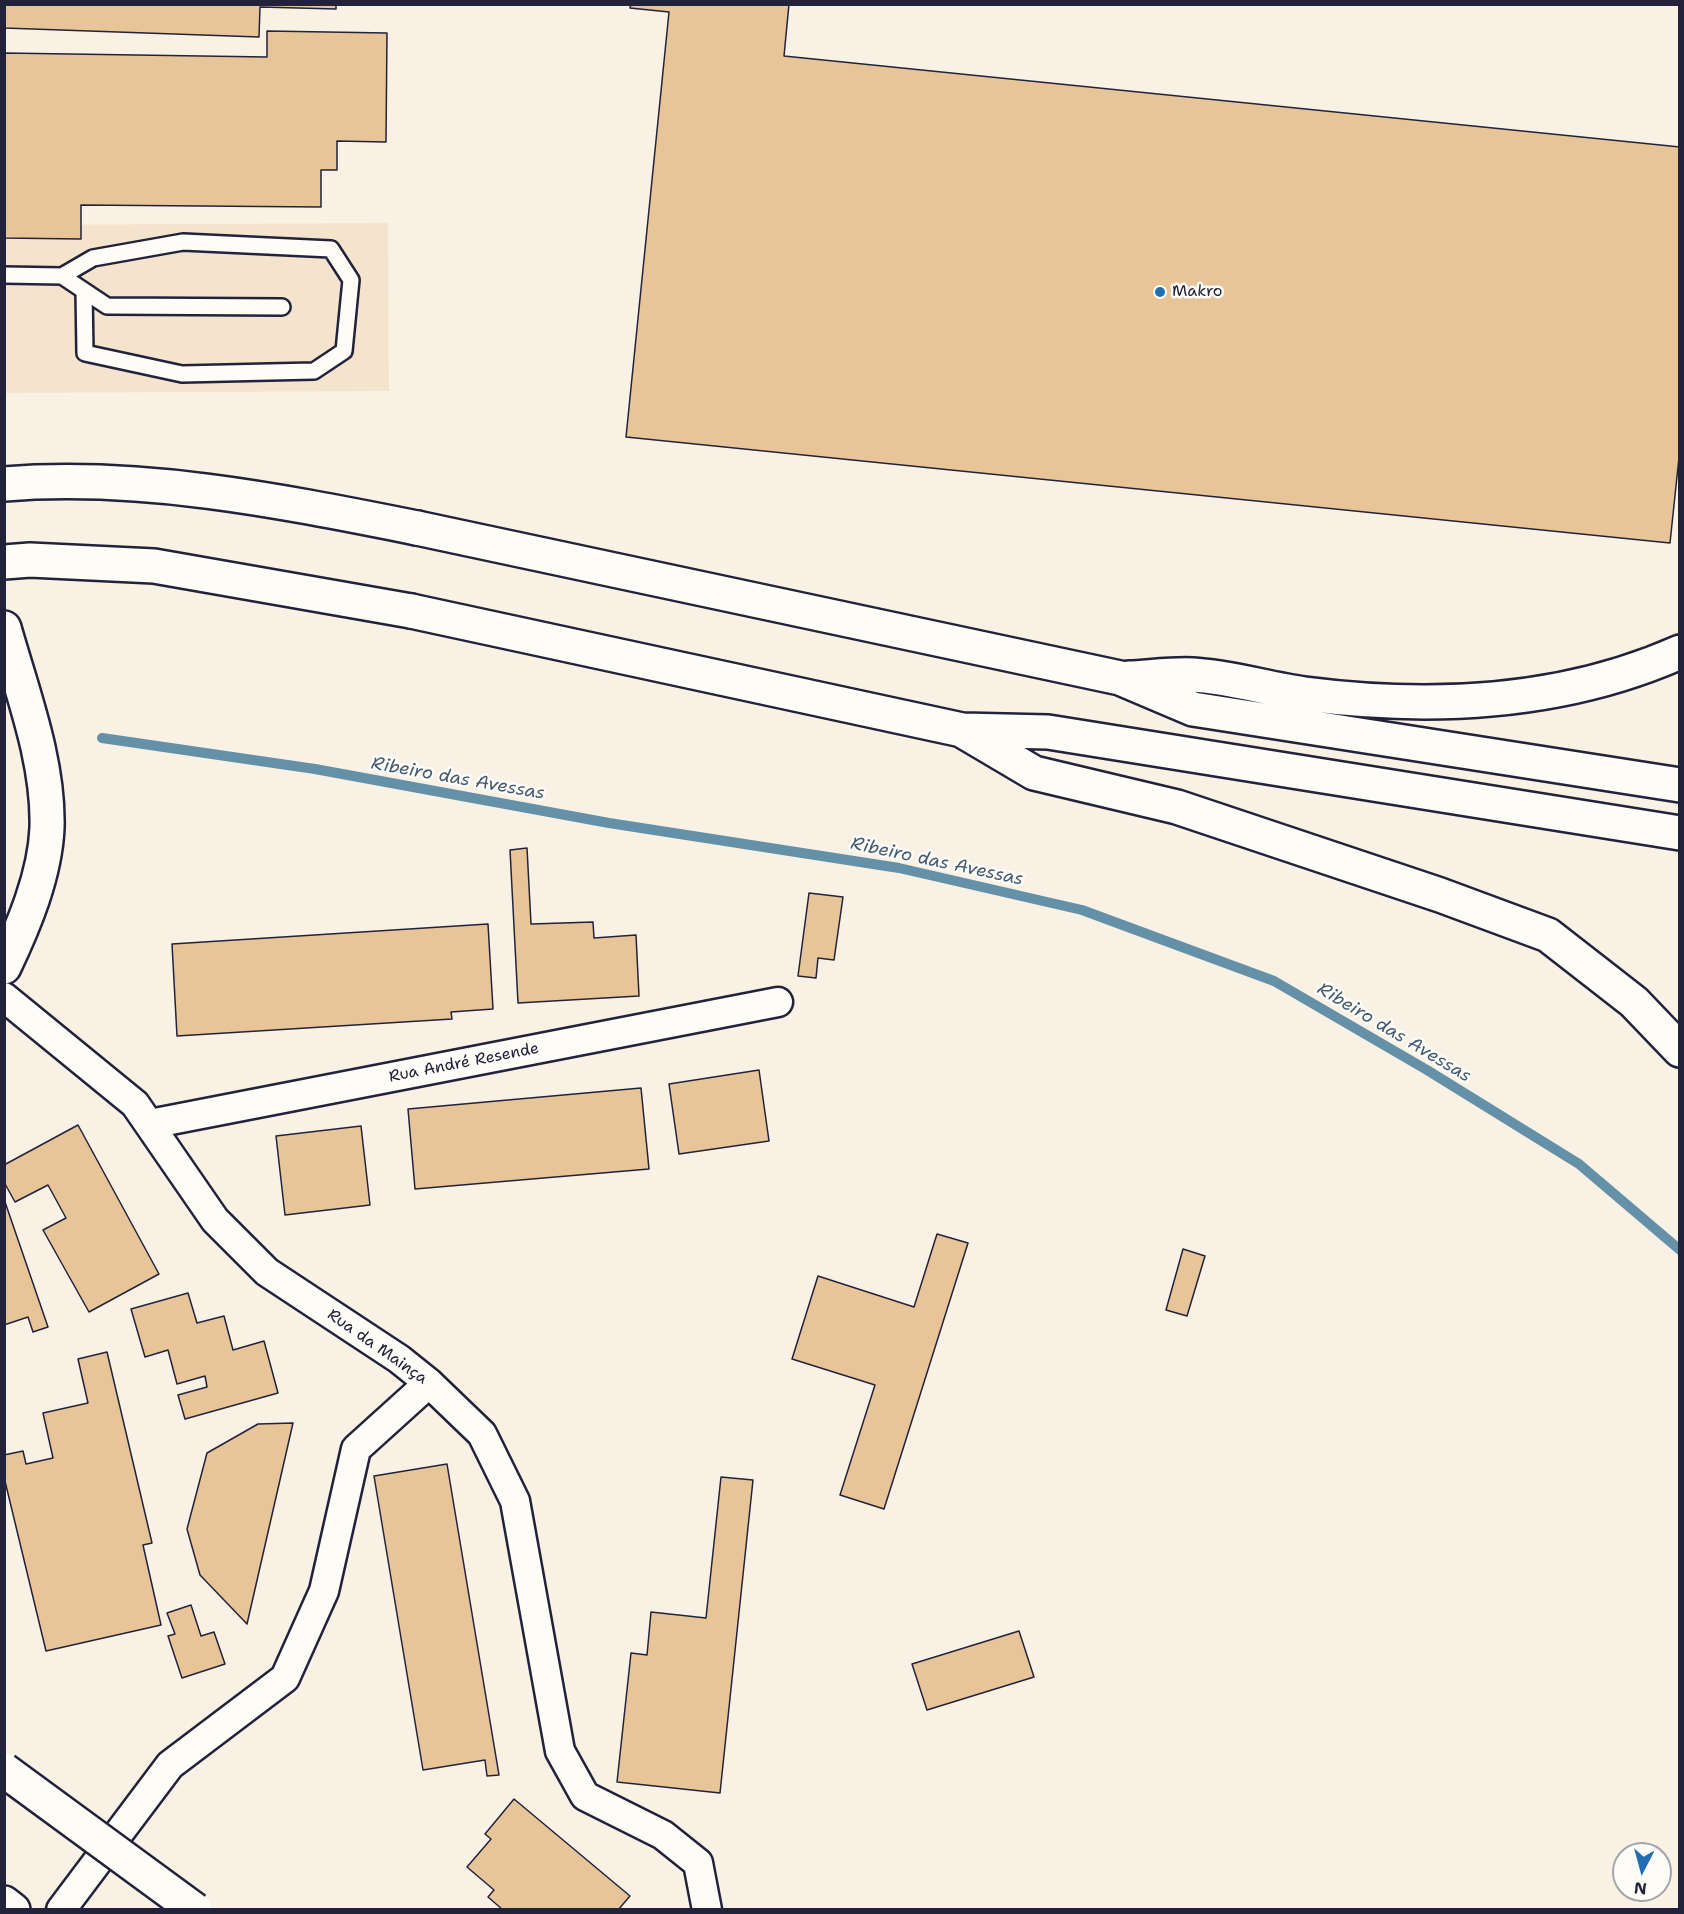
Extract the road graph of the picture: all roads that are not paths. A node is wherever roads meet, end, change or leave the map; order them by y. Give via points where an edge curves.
1 (4, 275) edge
2 (62, 276) junction
3 (84, 291) junction
4 (282, 307) dead end
5 (4, 484) edge
6 (4, 562) edge
7 (4, 628) edge
8 (1680, 652) edge
9 (1120, 678) junction
10 (962, 730) junction
11 (1680, 785) edge
12 (1680, 833) edge
13 (4, 967) edge
14 (4, 997) edge
15 (778, 1002) dead end
16 (1680, 1050) edge
17 (150, 1124) junction
18 (429, 1383) junction
19 (4, 1770) edge
20 (4, 1903) edge
21 (13, 1910) edge
22 (61, 1910) edge
23 (195, 1910) edge
24 (707, 1910) edge

1 - 2 lane
2 - 3 lane
2 - 3 lane via 93,258 183,242 331,249 351,280 344,351 314,370 182,374 85,353
3 - 4 lane via 107,306
5 - 9 main road via 51,481 167,486 281,501
6 - 10 main road via 154,566 411,611
7 - 13 main road via 43,773 47,829 38,877
8 - 9 main road via 1644,668 1581,687 1502,698 1448,700 1306,694 1193,675
9 - 11 main road via 1193,709
10 - 12 main road via 1048,732
10 - 16 main road via 1034,773 1177,807 1548,935 1634,1002
14 - 17 street, Rua da Mainça via 135,1104
15 - 17 street, Rua André Resende
17 - 18 street, Rua da Mainça via 215,1220 267,1272
18 - 22 street via 356,1449 324,1591 285,1678 170,1765
18 - 24 street, Rua da Mainça via 482,1434 515,1501 560,1751 585,1796 663,1835 698,1863
19 - 23 main road, bridge
20 - 21 main road

